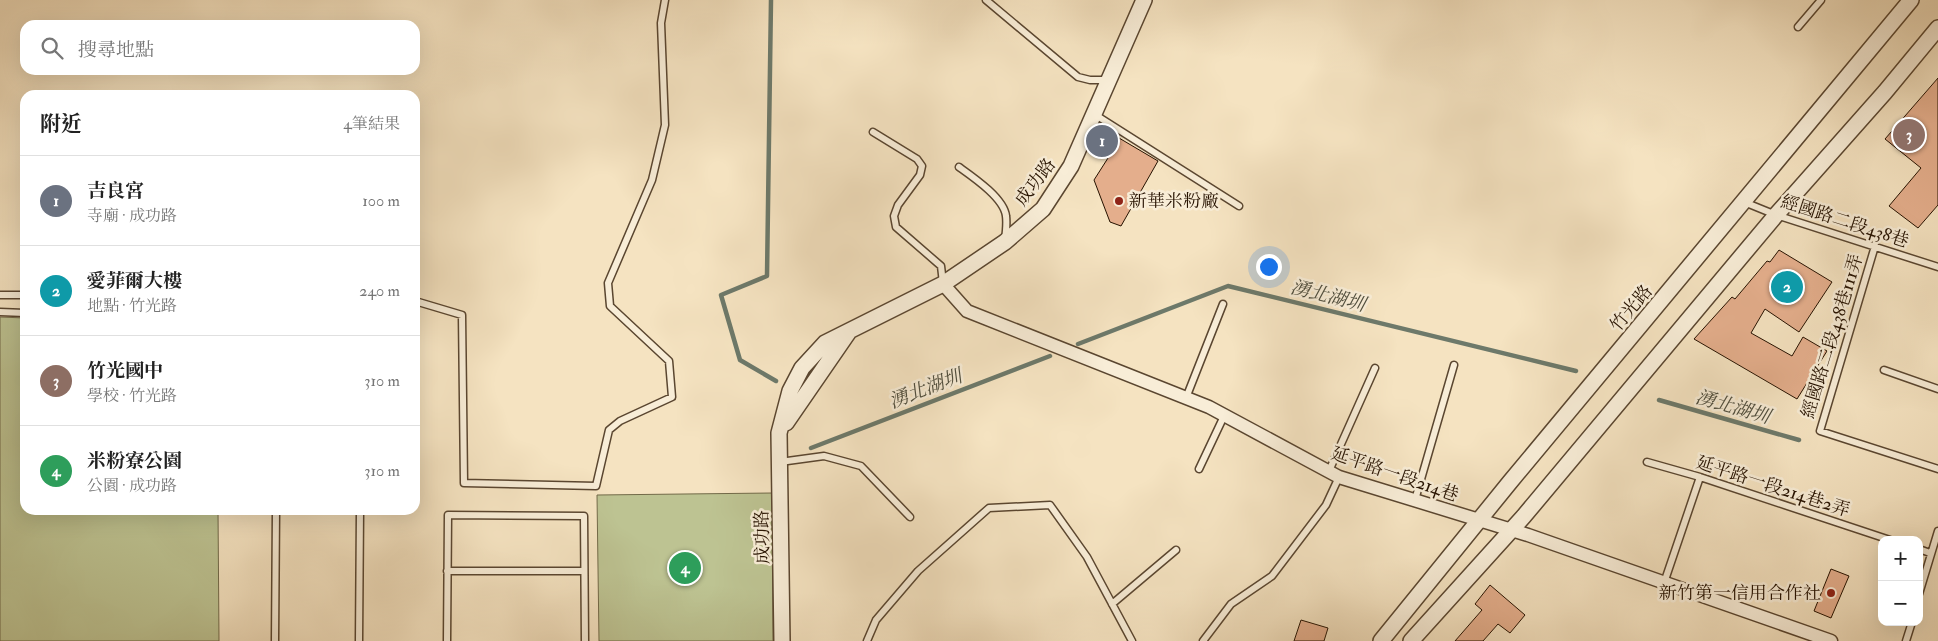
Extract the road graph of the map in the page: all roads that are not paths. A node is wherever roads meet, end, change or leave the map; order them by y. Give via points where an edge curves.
1 (664, 0) edge
2 (986, 0) edge
3 (1144, 0) edge
4 (1821, 0) edge
5 (1911, 0) edge
6 (1798, 27) dead end
7 (1938, 28) edge
8 (1109, 80) junction
9 (1094, 114) junction
10 (873, 132) dead end
11 (959, 167) dead end
12 (1744, 202) junction
13 (1239, 206) dead end
14 (1776, 216) junction
15 (1005, 242) junction
16 (1875, 246) junction
17 (1938, 267) edge
18 (943, 284) junction
19 (0, 295) edge
20 (20, 296) edge
21 (420, 302) edge
22 (1224, 304) dead end
23 (0, 312) edge
24 (20, 313) edge
25 (1454, 365) dead end
26 (1375, 368) dead end
27 (1884, 370) dead end
28 (1938, 389) edge
29 (1186, 398) junction
30 (1224, 416) junction
31 (780, 462) junction
32 (1647, 462) dead end
33 (1199, 469) dead end
34 (1938, 469) edge
35 (1334, 474) junction
36 (1700, 477) junction
37 (1414, 500) junction
38 (276, 515) edge
39 (360, 515) edge
40 (910, 517) dead end
41 (1481, 520) junction
42 (1511, 530) junction
43 (1937, 534) edge
44 (1878, 536) edge
45 (1176, 550) dead end
46 (1923, 550) edge
47 (1930, 553) junction
48 (447, 570) junction
49 (584, 571) junction
50 (1922, 581) edge
51 (1664, 583) junction
52 (1112, 604) junction
53 (1911, 626) edge
54 (275, 641) edge
55 (359, 641) edge
56 (446, 641) edge
57 (585, 641) edge
58 (782, 641) edge
59 (867, 641) edge
60 (1132, 641) edge
61 (1203, 641) edge
62 (1381, 641) edge
63 (1411, 641) edge
64 (1831, 641) edge
65 (1906, 641) edge

1 - 21 lane via 660,23 665,125 652,180 608,283 610,306 669,361 672,396 620,421 609,430 596,486 464,483 462,315
2 - 8 lane via 1078,77
3 - 8 street, 成功路
4 - 6 lane
5 - 12 street, 竹光路
7 - 14 street
8 - 9 street, 成功路
9 - 13 lane
9 - 15 street, 成功路 via 1071,166 1043,209
10 - 18 lane via 917,159 922,166 920,175 898,205 894,216 896,227 941,266
11 - 15 lane via 982,183 1000,202 1006,214
12 - 14 lane, 經國路二段438巷
12 - 41 street, 竹光路
14 - 16 lane, 經國路二段438巷
14 - 42 street
15 - 18 street, 成功路
16 - 17 lane, 經國路二段438巷
16 - 34 lane, 經國路二段438巷111弄 via 1820,431
18 - 29 street, 延平路一段214巷 via 967,311
18 - 31 street, 成功路 via 850,331 779,433
19 - 20 lane
22 - 29 lane
23 - 24 lane
25 - 37 lane
26 - 35 lane
27 - 28 lane
29 - 30 street, 延平路一段214巷
30 - 33 lane
30 - 35 street, 延平路一段214巷
31 - 40 lane via 824,456 861,466
31 - 58 street, 成功路
32 - 36 lane, 延平路一段214巷2弄
35 - 37 street, 延平路一段214巷
35 - 61 lane via 1326,505 1272,576 1231,604
36 - 44 lane, 延平路一段214巷2弄
36 - 51 lane
37 - 41 street, 延平路一段214巷
38 - 54 lane
39 - 55 lane
41 - 42 street, 延平路一段214巷
41 - 62 street, 竹光路
42 - 51 street, 延平路一段214巷
42 - 63 street
43 - 47 lane
45 - 52 lane
46 - 47 lane
47 - 50 lane
48 - 49 lane
48 - 49 lane via 448,515 584,516
48 - 56 lane
49 - 57 lane
51 - 64 street, 延平路一段214巷
52 - 59 lane via 1087,558 1050,505 989,508 918,571 876,620
52 - 60 lane
53 - 65 lane

